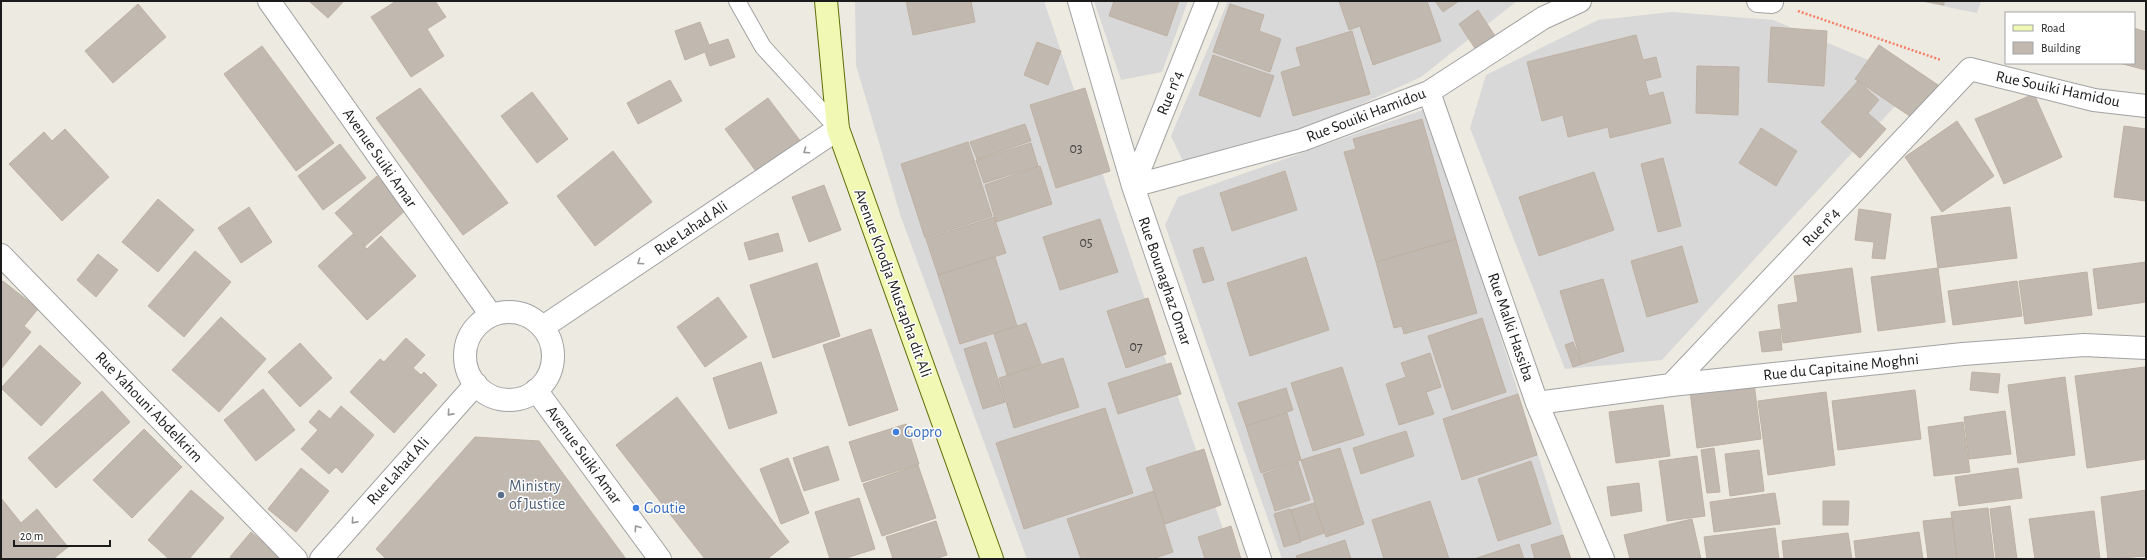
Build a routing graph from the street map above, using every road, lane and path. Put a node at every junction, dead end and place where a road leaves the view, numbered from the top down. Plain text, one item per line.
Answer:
1 (269, 1) edge
2 (737, 1) edge
3 (826, 1) edge
4 (1079, 1) edge
5 (1207, 1) edge
6 (1580, 1) edge
7 (1765, 2) edge
8 (1970, 69) junction
9 (1429, 92) junction
10 (2146, 106) edge
11 (838, 129) junction
12 (1133, 186) junction
13 (1, 255) edge
14 (491, 315) junction
15 (543, 327) junction
16 (2146, 348) edge
17 (476, 384) junction
18 (1672, 385) junction
19 (536, 390) junction
20 (1537, 403) junction
21 (296, 559) edge
22 (321, 559) edge
23 (660, 559) edge
24 (992, 559) edge
25 (1260, 559) edge
26 (1603, 559) edge

1 - 14 street, Avenue Suiki Amar
2 - 11 lane
3 - 11 main road, Avenue Khodja Mustapha dit Ali
4 - 12 street, Rue Bounaghaz Omar
5 - 12 street, Rue n°4
6 - 9 street, Rue Souiki Hamidou
7 - 8 path
8 - 10 street, Rue Souiki Hamidou
8 - 18 street, Rue n°4
9 - 12 street, Rue Souiki Hamidou
9 - 20 street, Rue Malki Hassiba
11 -> 15 street, Rue Lahad Ali
11 - 24 main road, Avenue Khodja Mustapha dit Ali
12 - 25 street, Rue Bounaghaz Omar
13 - 21 street, Rue Yahouni Abdelkrim
14 - 15 street
14 - 17 street
15 - 19 street
16 - 18 street, Rue du Capitaine Moghni
17 - 19 street
17 -> 22 street, Rue Lahad Ali
18 - 20 street, Rue du Capitaine Moghni
23 -> 19 street, Avenue Suiki Amar
20 - 26 street, Rue Malki Hassiba

